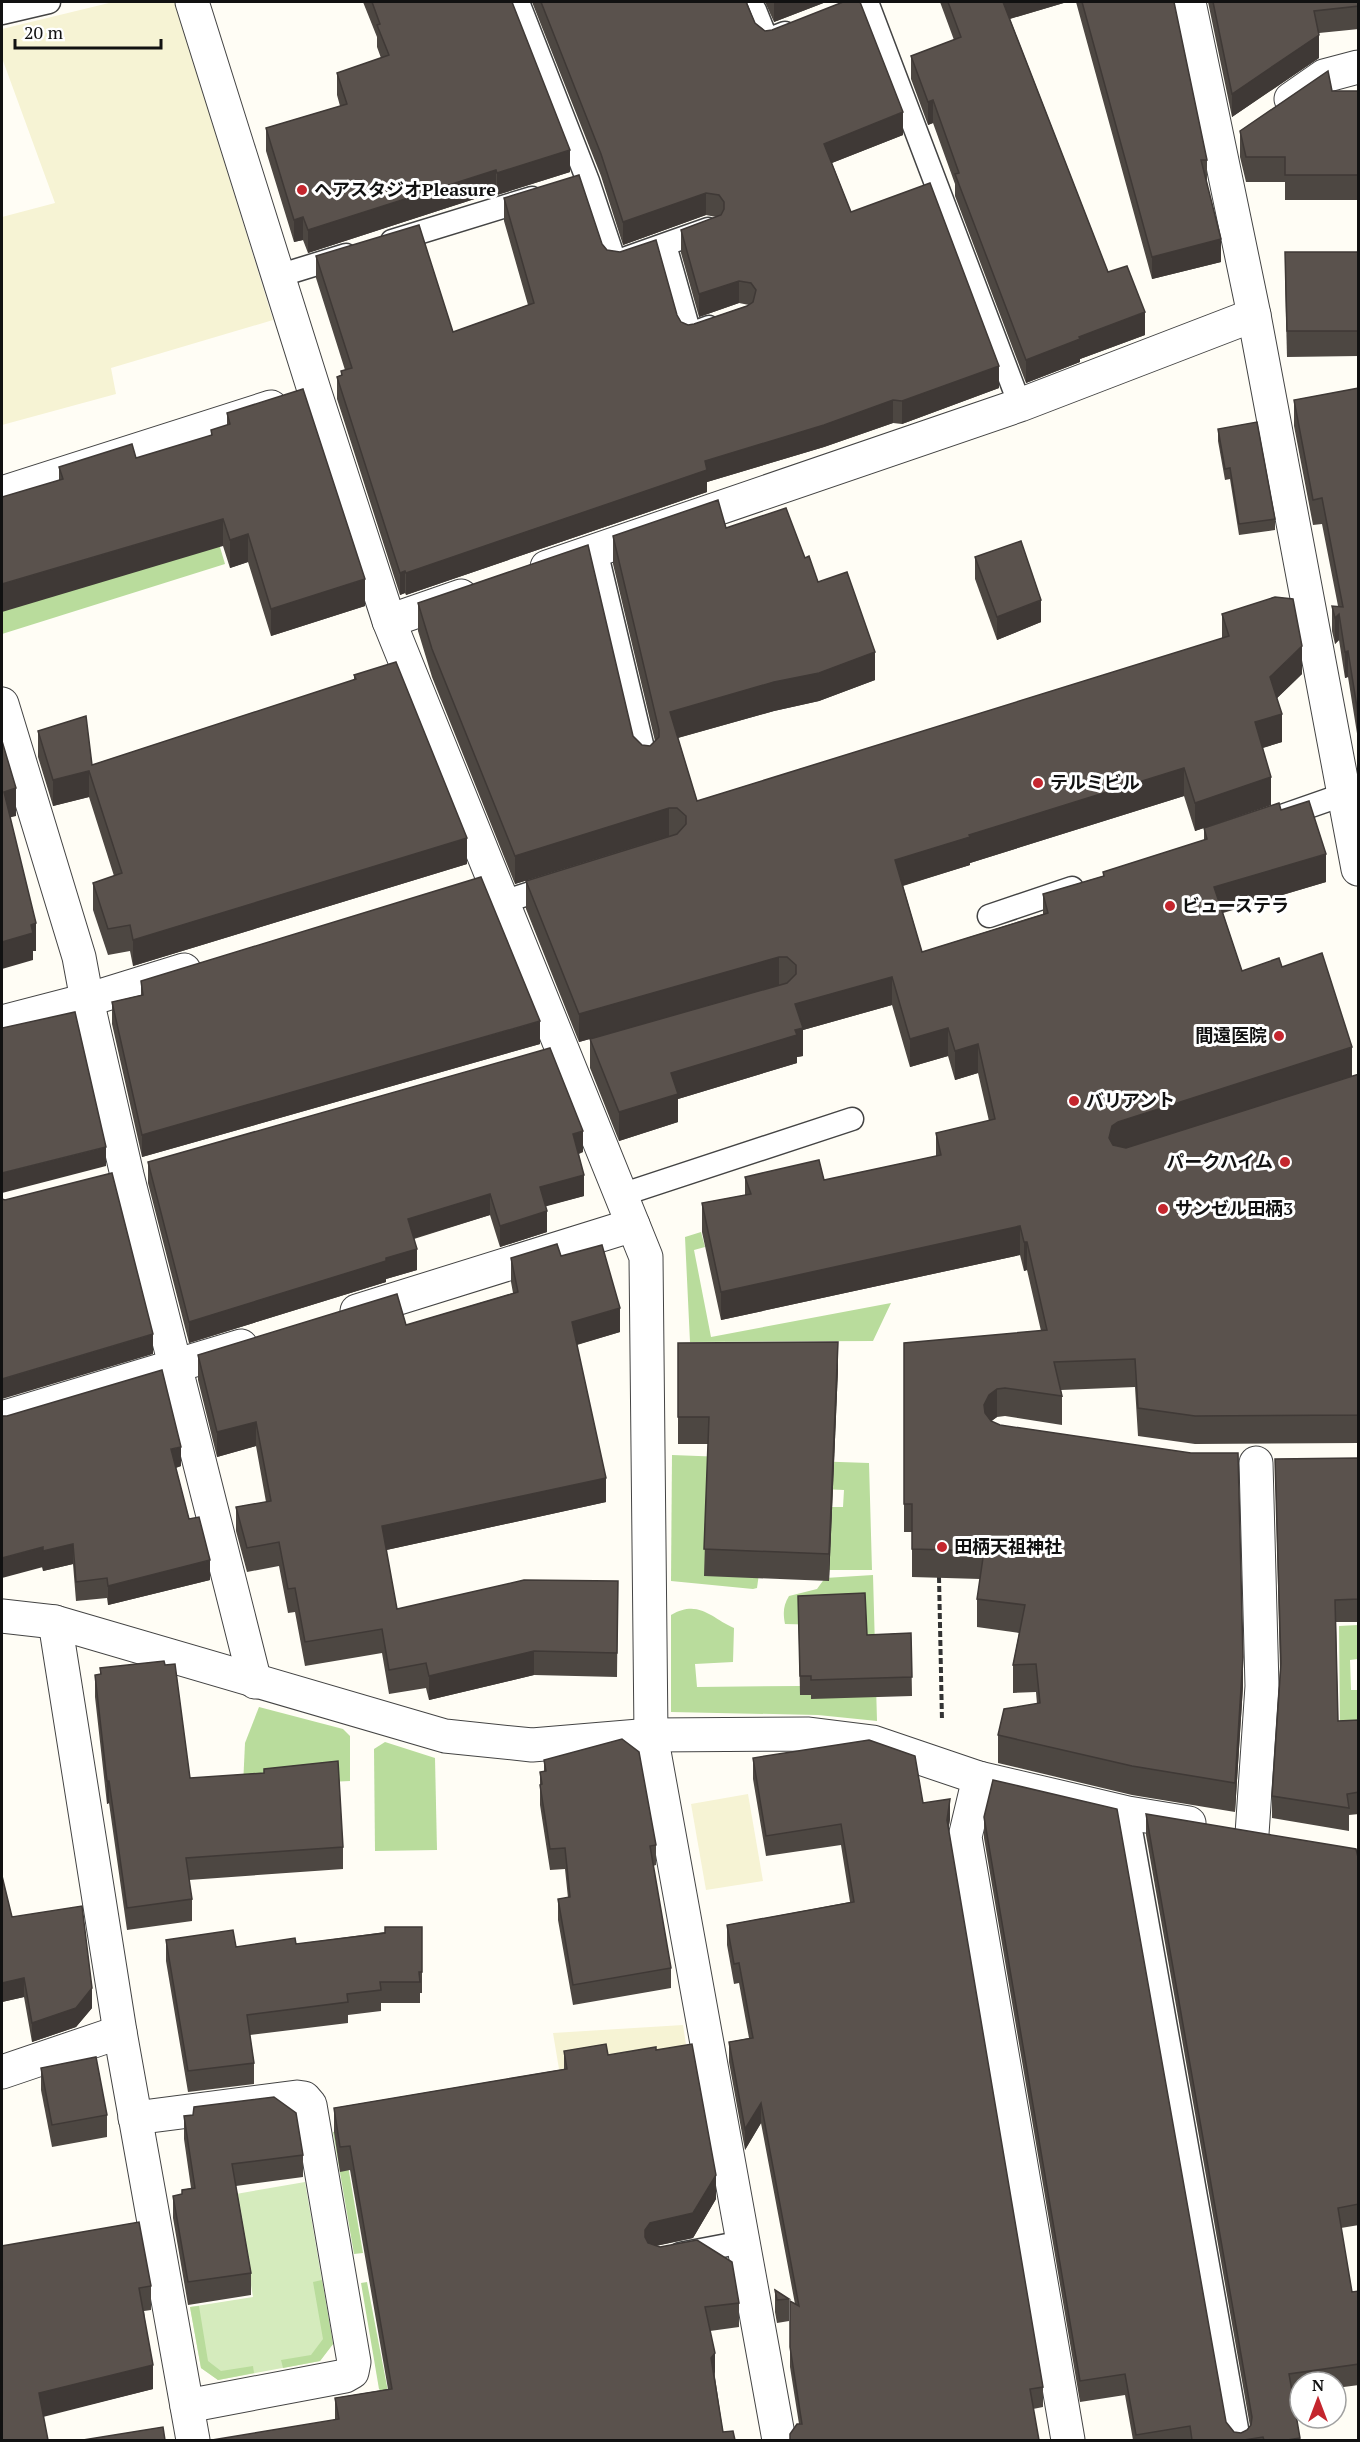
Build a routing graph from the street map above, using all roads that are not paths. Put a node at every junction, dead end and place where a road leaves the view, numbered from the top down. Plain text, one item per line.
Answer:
1 (49, 2) edge
2 (192, 2) edge
3 (518, 2) edge
4 (1189, 2) edge
5 (860, 3) edge
6 (755, 10) dead end
7 (2, 14) edge
8 (809, 23) edge
9 (1359, 67) edge
10 (1221, 147) junction
11 (588, 181) junction
12 (711, 228) edge
13 (665, 245) junction
14 (279, 276) junction
15 (1254, 315) junction
16 (733, 320) edge
17 (315, 393) junction
18 (1020, 405) junction
19 (2, 493) edge
20 (596, 550) junction
21 (522, 575) edge
22 (489, 587) edge
23 (389, 621) junction
24 (3, 716) edge
25 (646, 761) edge
26 (1345, 794) junction
27 (1267, 821) edge
28 (1359, 869) edge
29 (571, 881) edge
30 (1089, 882) edge
31 (459, 886) edge
32 (498, 889) junction
33 (989, 916) dead end
34 (211, 962) edge
35 (87, 1000) junction
36 (2, 1022) edge
37 (852, 1119) dead end
38 (621, 1195) junction
39 (633, 1225) junction
40 (324, 1321) edge
41 (267, 1338) edge
42 (175, 1367) junction
43 (2, 1418) edge
44 (1290, 1463) edge
45 (2, 1616) edge
46 (55, 1622) junction
47 (255, 1682) junction
48 (651, 1735) junction
49 (979, 1778) junction
50 (1128, 1813) junction
51 (120, 2032) junction
52 (2, 2072) edge
53 (135, 2118) junction
54 (743, 2242) junction
55 (658, 2258) edge
56 (187, 2406) junction
57 (193, 2440) edge
58 (779, 2440) edge
59 (1068, 2440) edge
60 (1239, 2440) edge

1 - 7 lane
2 - 14 street
3 - 11 lane
4 - 10 street
5 - 18 lane
6 - 8 lane
9 - 10 street
10 - 15 street
11 - 13 lane
11 - 14 lane
12 - 13 lane
13 - 16 lane
14 - 17 street
15 - 18 street
15 - 26 street
17 - 19 street
17 - 23 street
18 - 20 street
20 - 21 street
20 - 25 lane
22 - 23 street
23 - 32 street
24 - 35 street
26 - 27 lane
26 - 28 street
29 - 32 lane
30 - 33 lane
31 - 32 street
32 - 38 street
34 - 35 street
35 - 36 street
35 - 42 street
37 - 38 lane
38 - 39 street
39 - 40 street
39 - 48 street
41 - 42 street
42 - 43 street
42 - 47 street
44 - 50 street
45 - 46 street
46 - 47 street
46 - 51 street
47 - 48 street
48 - 49 street
48 - 54 street
49 - 50 street
49 - 59 street
50 - 60 lane
51 - 52 street
51 - 53 street
53 - 56 street
53 - 56 street
54 - 55 lane
54 - 58 street
56 - 57 street

